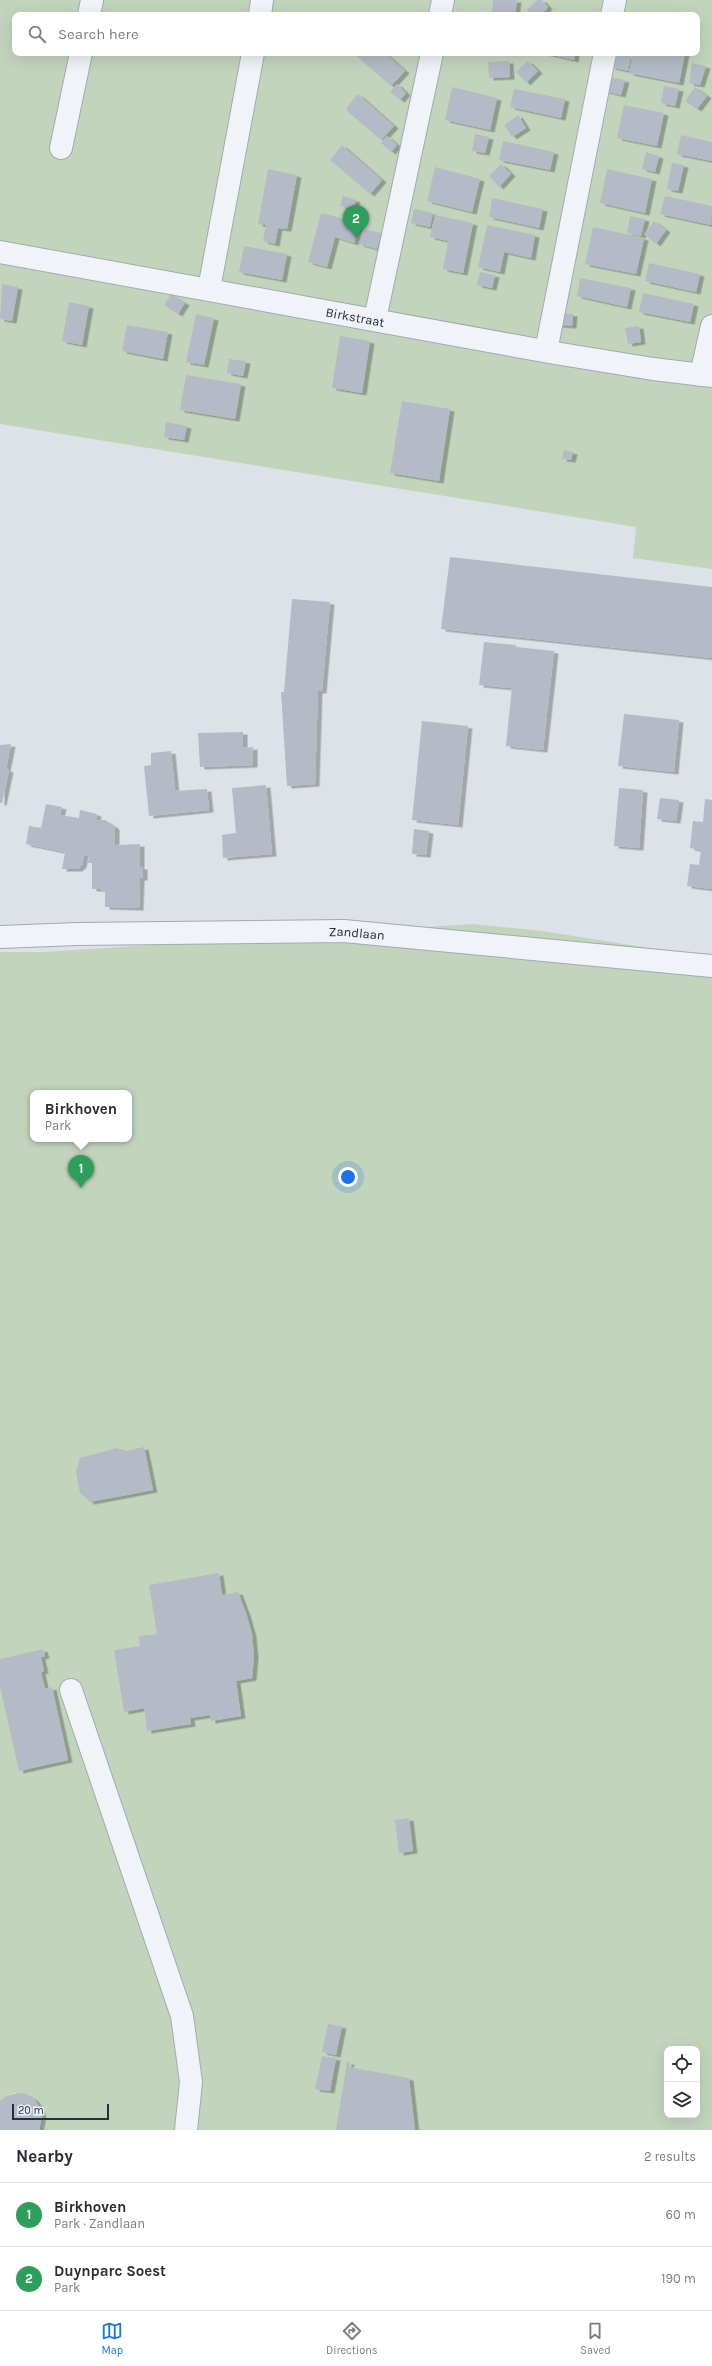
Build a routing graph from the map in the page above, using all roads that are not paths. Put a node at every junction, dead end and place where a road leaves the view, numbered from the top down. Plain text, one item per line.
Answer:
1 (92, 0) edge
2 (262, 0) edge
3 (443, 0) edge
4 (615, 0) edge
5 (90, 12) edge
6 (260, 12) edge
7 (441, 12) edge
8 (613, 12) edge
9 (80, 56) edge
10 (252, 56) edge
11 (431, 56) edge
12 (604, 56) edge
13 (61, 148) dead end
14 (0, 252) edge
15 (209, 289) junction
16 (375, 319) junction
17 (712, 326) edge
18 (546, 351) junction
19 (707, 375) edge
20 (0, 937) edge
21 (712, 966) edge
22 (71, 1690) dead end
23 (186, 2130) edge

1 - 5 street
2 - 6 street
3 - 7 street
4 - 8 street
9 - 13 street
10 - 15 street
11 - 16 street
12 - 18 street
14 - 15 street, Birkstraat
15 - 16 street, Birkstraat
16 - 18 street, Birkstraat
17 - 19 street
18 - 19 street, Birkstraat
20 - 21 street, Zandlaan
22 - 23 street

